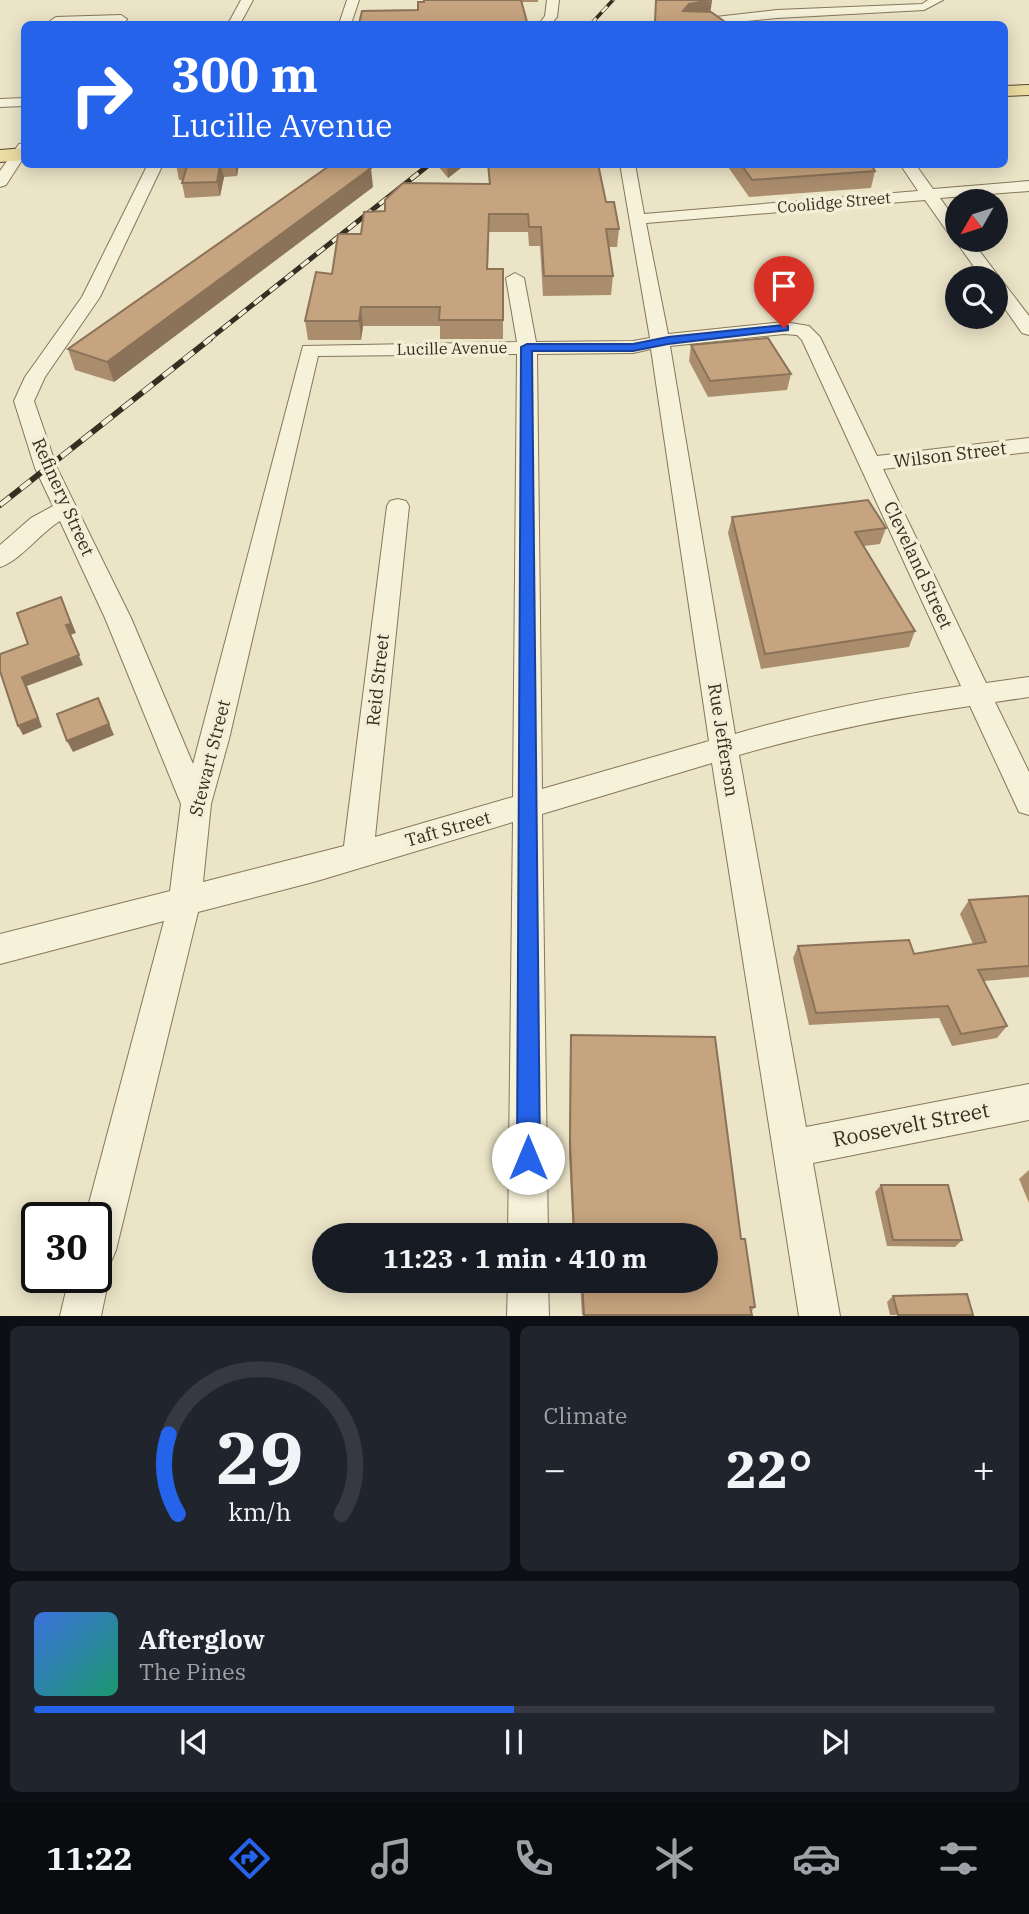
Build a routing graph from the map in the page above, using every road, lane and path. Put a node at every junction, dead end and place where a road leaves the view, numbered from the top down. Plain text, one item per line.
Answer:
1 (247, 0) edge
2 (353, 0) edge
3 (553, 0) edge
4 (800, 0) edge
5 (937, 0) edge
6 (122, 18) edge
7 (57, 19) edge
8 (802, 19) edge
9 (236, 21) edge
10 (346, 21) edge
11 (550, 21) edge
12 (757, 21) edge
13 (1029, 90) edge
14 (1008, 91) edge
15 (21, 98) edge
16 (0, 103) edge
17 (17, 153) edge
18 (154, 168) edge
19 (628, 168) edge
20 (910, 168) edge
21 (0, 182) edge
22 (1029, 186) edge
23 (929, 194) junction
24 (945, 216) edge
25 (638, 219) junction
26 (971, 252) edge
27 (982, 266) edge
28 (515, 278) dead end
29 (1020, 304) edge
30 (1029, 329) edge
31 (802, 331) joint
32 (660, 342) junction
33 (527, 347) junction
34 (310, 350) joint
35 (24, 401) junction
36 (0, 402) edge
37 (1029, 445) edge
38 (871, 464) junction
39 (398, 506) dead end
40 (66, 509) junction
41 (0, 559) edge
42 (1029, 687) edge
43 (978, 694) junction
44 (724, 750) junction
45 (1029, 803) edge
46 (196, 804) junction
47 (526, 806) junction
48 (358, 855) junction
49 (185, 900) junction
50 (0, 949) edge
51 (1029, 1102) edge
52 (792, 1149) junction
53 (108, 1202) edge
54 (528, 1223) edge
55 (85, 1293) edge
56 (528, 1293) edge
57 (80, 1315) edge
58 (528, 1315) edge
59 (820, 1315) edge

1 - 9 street
2 - 10 street
3 - 11 street
4 - 8 street
5 - 8 street
6 - 7 street
8 - 12 street
13 - 14 main road
15 - 16 street
17 - 21 street
18 - 35 street
19 - 25 street, Rue Jefferson
20 - 23 street
22 - 23 street, Coolidge Street
23 - 24 street
23 - 25 street, Coolidge Street
25 - 32 street, Rue Jefferson
26 - 27 street
28 - 33 street
29 - 30 street
31 - 32 street, Lucille Avenue
31 - 38 street, Cleveland Street
32 - 33 street, Lucille Avenue
32 - 44 street, Rue Jefferson
33 - 34 street, Lucille Avenue
33 - 47 street
34 - 46 street, Stewart Street
35 - 36 street
35 - 40 street, Refinery Street
37 - 38 street, Wilson Street
38 - 43 street, Cleveland Street
39 - 48 street, Reid Street
40 - 41 street
40 - 46 street, Refinery Street
42 - 43 street, Taft Street
43 - 44 street, Taft Street
43 - 45 street, Cleveland Street
44 - 47 street, Taft Street
44 - 52 street, Rue Jefferson
46 - 49 street, Stewart Street
47 - 48 street, Taft Street
47 - 54 street
48 - 49 street, Taft Street
49 - 50 street, Taft Street
49 - 53 street, Stewart Street
51 - 52 street, Roosevelt Street
52 - 59 street, Rue Jefferson
55 - 57 street
56 - 58 street

